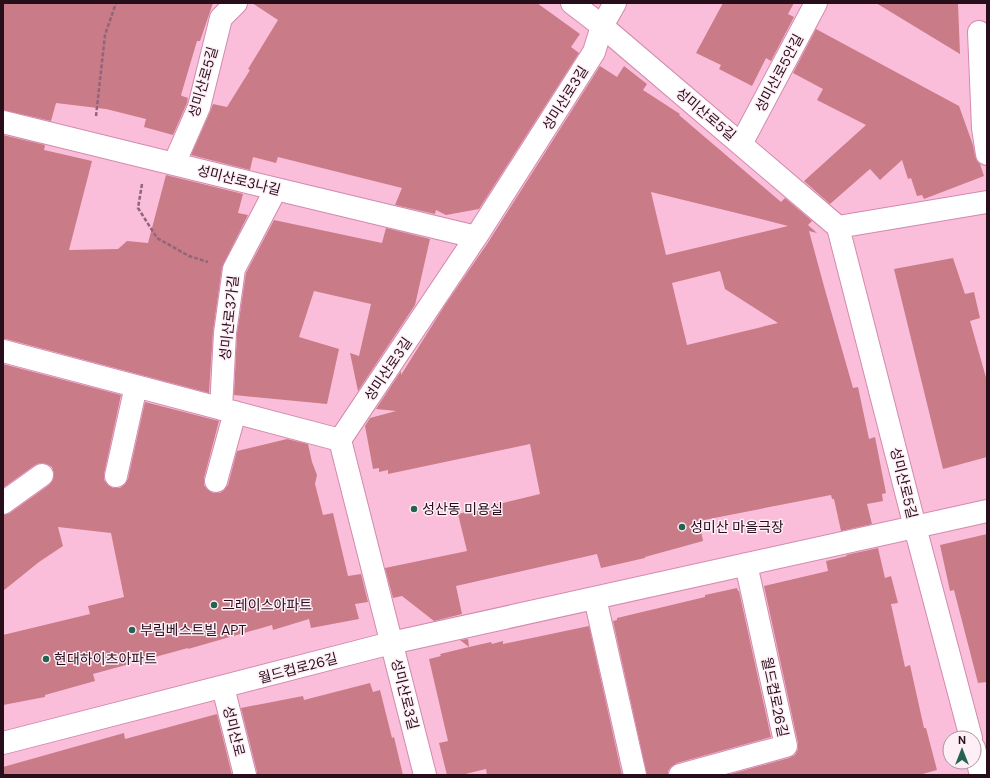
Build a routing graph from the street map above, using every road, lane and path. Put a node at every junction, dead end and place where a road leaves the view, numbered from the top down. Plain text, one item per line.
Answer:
1 (116, 3) edge
2 (236, 3) edge
3 (572, 3) edge
4 (615, 3) edge
5 (816, 3) edge
6 (602, 26) junction
7 (979, 32) dead end
8 (3, 122) edge
9 (93, 144) junction
10 (741, 144) junction
11 (987, 154) edge
12 (147, 157) junction
13 (174, 164) junction
14 (276, 189) junction
15 (987, 202) edge
16 (838, 227) junction
17 (476, 237) junction
18 (234, 269) junction
19 (3, 351) edge
20 (136, 386) junction
21 (228, 411) junction
22 (340, 440) junction
23 (42, 475) dead end
24 (116, 476) dead end
25 (216, 481) dead end
26 (3, 503) edge
27 (987, 511) edge
28 (915, 527) junction
29 (746, 564) junction
30 (595, 598) junction
31 (391, 644) junction
32 (223, 687) junction
33 (969, 730) edge
34 (3, 743) edge
35 (245, 775) edge
36 (425, 775) edge
37 (635, 775) edge
38 (680, 775) edge

1 - 9 path
2 - 13 street, 성미산로5길
3 - 6 street, 성미산로5길
4 - 6 street, 성미산로3길
5 - 10 street, 성미산로5안길
6 - 10 street, 성미산로5길
6 - 17 street, 성미산로3길
7 - 11 street
8 - 9 street, 성미산로3나길
9 - 12 street, 성미산로3나길
10 - 16 street, 성미산로5길
12 - 13 street, 성미산로3나길
12 - 18 path
13 - 14 street, 성미산로3나길
14 - 17 street, 성미산로3나길
14 - 18 street, 성미산로3가길
15 - 16 street
16 - 28 street, 성미산로5길
17 - 22 street, 성미산로3길
18 - 21 street, 성미산로3가길
19 - 20 street
20 - 21 street
20 - 24 street
21 - 22 street
21 - 25 street, 성미산로3가길
22 - 31 street, 성미산로3길
23 - 26 street
27 - 28 street, 월드컵로26길
28 - 29 street, 월드컵로26길
28 - 33 street, 성미산로5길
29 - 30 street, 월드컵로26길
29 - 38 street, 월드컵로26길
30 - 31 street, 월드컵로26길
30 - 37 street
31 - 32 street, 월드컵로26길
31 - 36 street, 성미산로3길
32 - 34 street, 월드컵로26길
32 - 35 street, 성미산로

